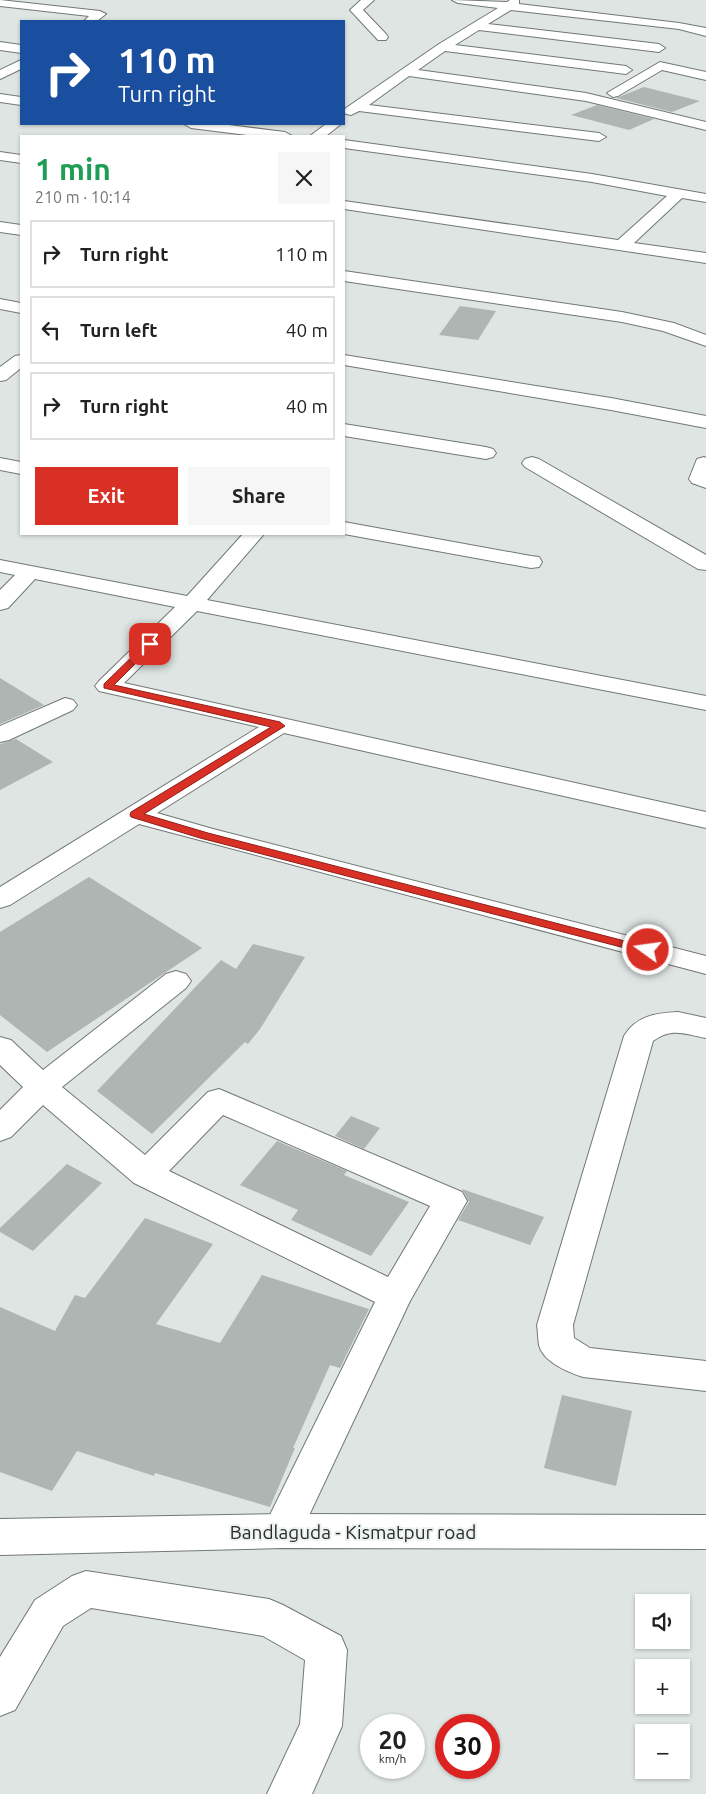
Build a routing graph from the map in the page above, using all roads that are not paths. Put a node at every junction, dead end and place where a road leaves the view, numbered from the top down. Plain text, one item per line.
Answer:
1 (368, 0) edge
2 (458, 0) edge
3 (0, 3) edge
4 (514, 3) edge
5 (91, 20) edge
6 (476, 26) junction
7 (706, 32) edge
8 (382, 37) dead end
9 (0, 46) edge
10 (443, 47) junction
11 (659, 48) dead end
12 (20, 49) edge
13 (20, 65) edge
14 (626, 70) dead end
15 (406, 72) junction
16 (0, 75) edge
17 (706, 76) edge
18 (0, 98) edge
19 (601, 100) junction
20 (20, 101) edge
21 (357, 107) junction
22 (345, 115) edge
23 (199, 125) edge
24 (333, 125) edge
25 (706, 126) edge
26 (277, 135) edge
27 (318, 135) edge
28 (599, 137) dead end
29 (345, 144) edge
30 (0, 156) edge
31 (20, 159) edge
32 (679, 193) junction
33 (706, 198) edge
34 (345, 205) edge
35 (0, 227) edge
36 (20, 230) edge
37 (622, 244) junction
38 (706, 258) edge
39 (345, 276) edge
40 (0, 304) edge
41 (20, 308) edge
42 (706, 341) edge
43 (345, 360) edge
44 (20, 361) edge
45 (1, 375) edge
46 (20, 378) edge
47 (706, 422) edge
48 (345, 430) edge
49 (486, 453) dead end
50 (532, 463) dead end
51 (0, 464) edge
52 (20, 468) edge
53 (345, 528) edge
54 (253, 535) edge
55 (531, 562) dead end
56 (706, 564) edge
57 (0, 566) edge
58 (30, 572) junction
59 (0, 602) edge
60 (193, 602) junction
61 (706, 703) edge
62 (65, 705) dead end
63 (280, 726) junction
64 (0, 735) edge
65 (135, 815) junction
66 (706, 820) edge
67 (0, 899) edge
68 (706, 966) edge
69 (176, 981) dead end
70 (706, 1028) edge
71 (0, 1048) edge
72 (42, 1087) junction
73 (0, 1129) edge
74 (146, 1174) junction
75 (395, 1296) junction
76 (706, 1376) edge
77 (282, 1531) junction
78 (706, 1532) edge
79 (0, 1537) edge
80 (0, 1696) edge
81 (289, 1794) edge

1 - 8 street
2 - 4 street
3 - 5 street
4 - 6 street
4 - 7 street
6 - 10 street
6 - 11 street
9 - 12 street
10 - 14 street
10 - 15 street
13 - 16 street
15 - 19 street
15 - 21 street
17 - 19 street
18 - 20 street
19 - 25 street
21 - 22 street
21 - 28 street
23 - 26 street
24 - 27 street
29 - 32 street
30 - 31 street
32 - 33 street
32 - 37 street
34 - 37 street
35 - 36 street
37 - 38 street
39 - 42 street
40 - 41 street
43 - 47 street
44 - 45 street
45 - 46 street
48 - 49 street
50 - 56 street
51 - 52 street
53 - 55 street
54 - 60 street
57 - 58 street
58 - 59 street
58 - 60 street
60 - 61 street
60 - 63 street
62 - 64 street
63 - 65 street
63 - 66 street
65 - 67 street
65 - 68 street
69 - 72 street
70 - 76 street
71 - 72 street
72 - 73 street
72 - 74 street
74 - 75 street
74 - 75 street
75 - 77 street
77 - 78 street, Bandlaguda - Kismatpur road
77 - 79 street, Bandlaguda - Kismatpur road
80 - 81 street

